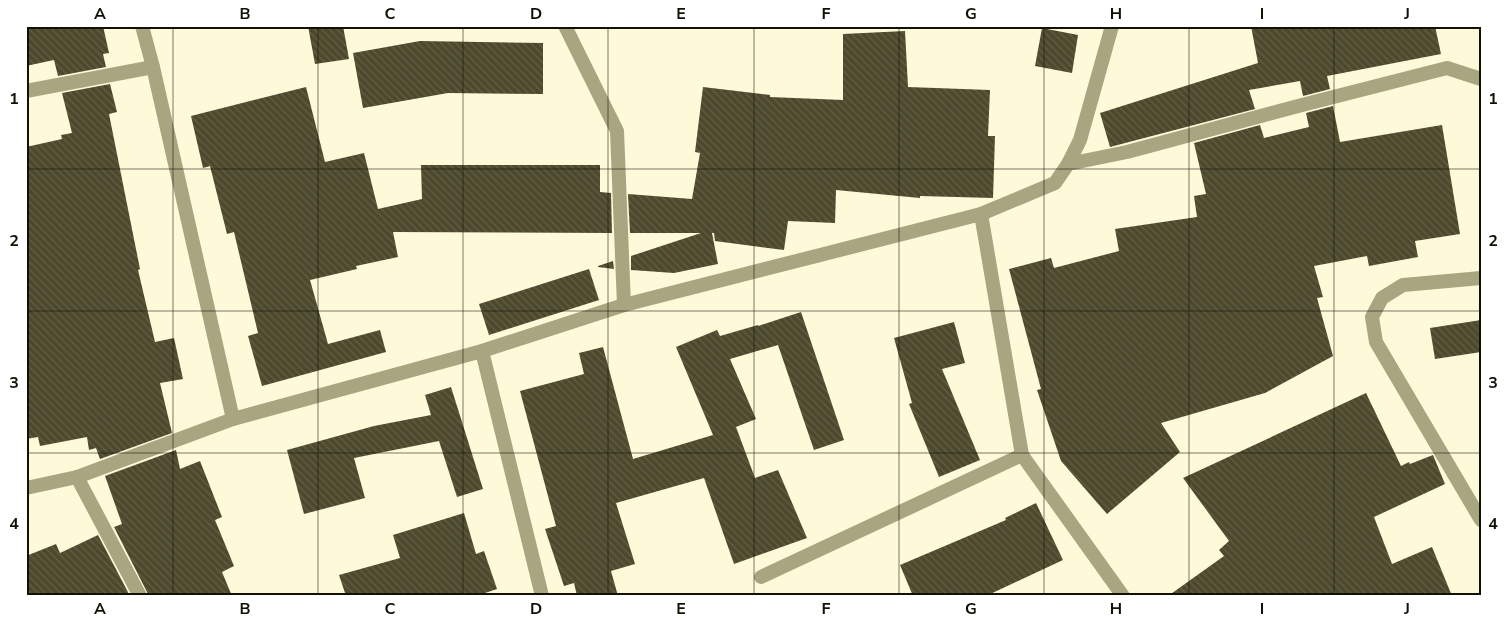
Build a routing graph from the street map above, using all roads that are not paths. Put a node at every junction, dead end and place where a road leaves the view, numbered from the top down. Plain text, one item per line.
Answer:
1 (142, 26) edge
2 (566, 26) edge
3 (1112, 26) edge
4 (153, 67) junction
5 (1481, 79) edge
6 (26, 92) edge
7 (1068, 164) junction
8 (981, 214) junction
9 (1481, 278) edge
10 (624, 306) junction
11 (482, 351) junction
12 (233, 419) junction
13 (1022, 455) junction
14 (77, 477) junction
15 (26, 488) edge
16 (1481, 520) edge
17 (761, 577) dead end
18 (140, 596) edge
19 (542, 596) edge
20 (1123, 596) edge

1 - 4 street
2 - 10 street
3 - 7 street
4 - 6 street
4 - 12 street
5 - 7 street
7 - 8 street
8 - 10 street
8 - 13 street
9 - 16 street
10 - 11 street
11 - 12 street
11 - 19 street
12 - 14 street
13 - 17 street
13 - 20 street
14 - 15 street
14 - 18 street

